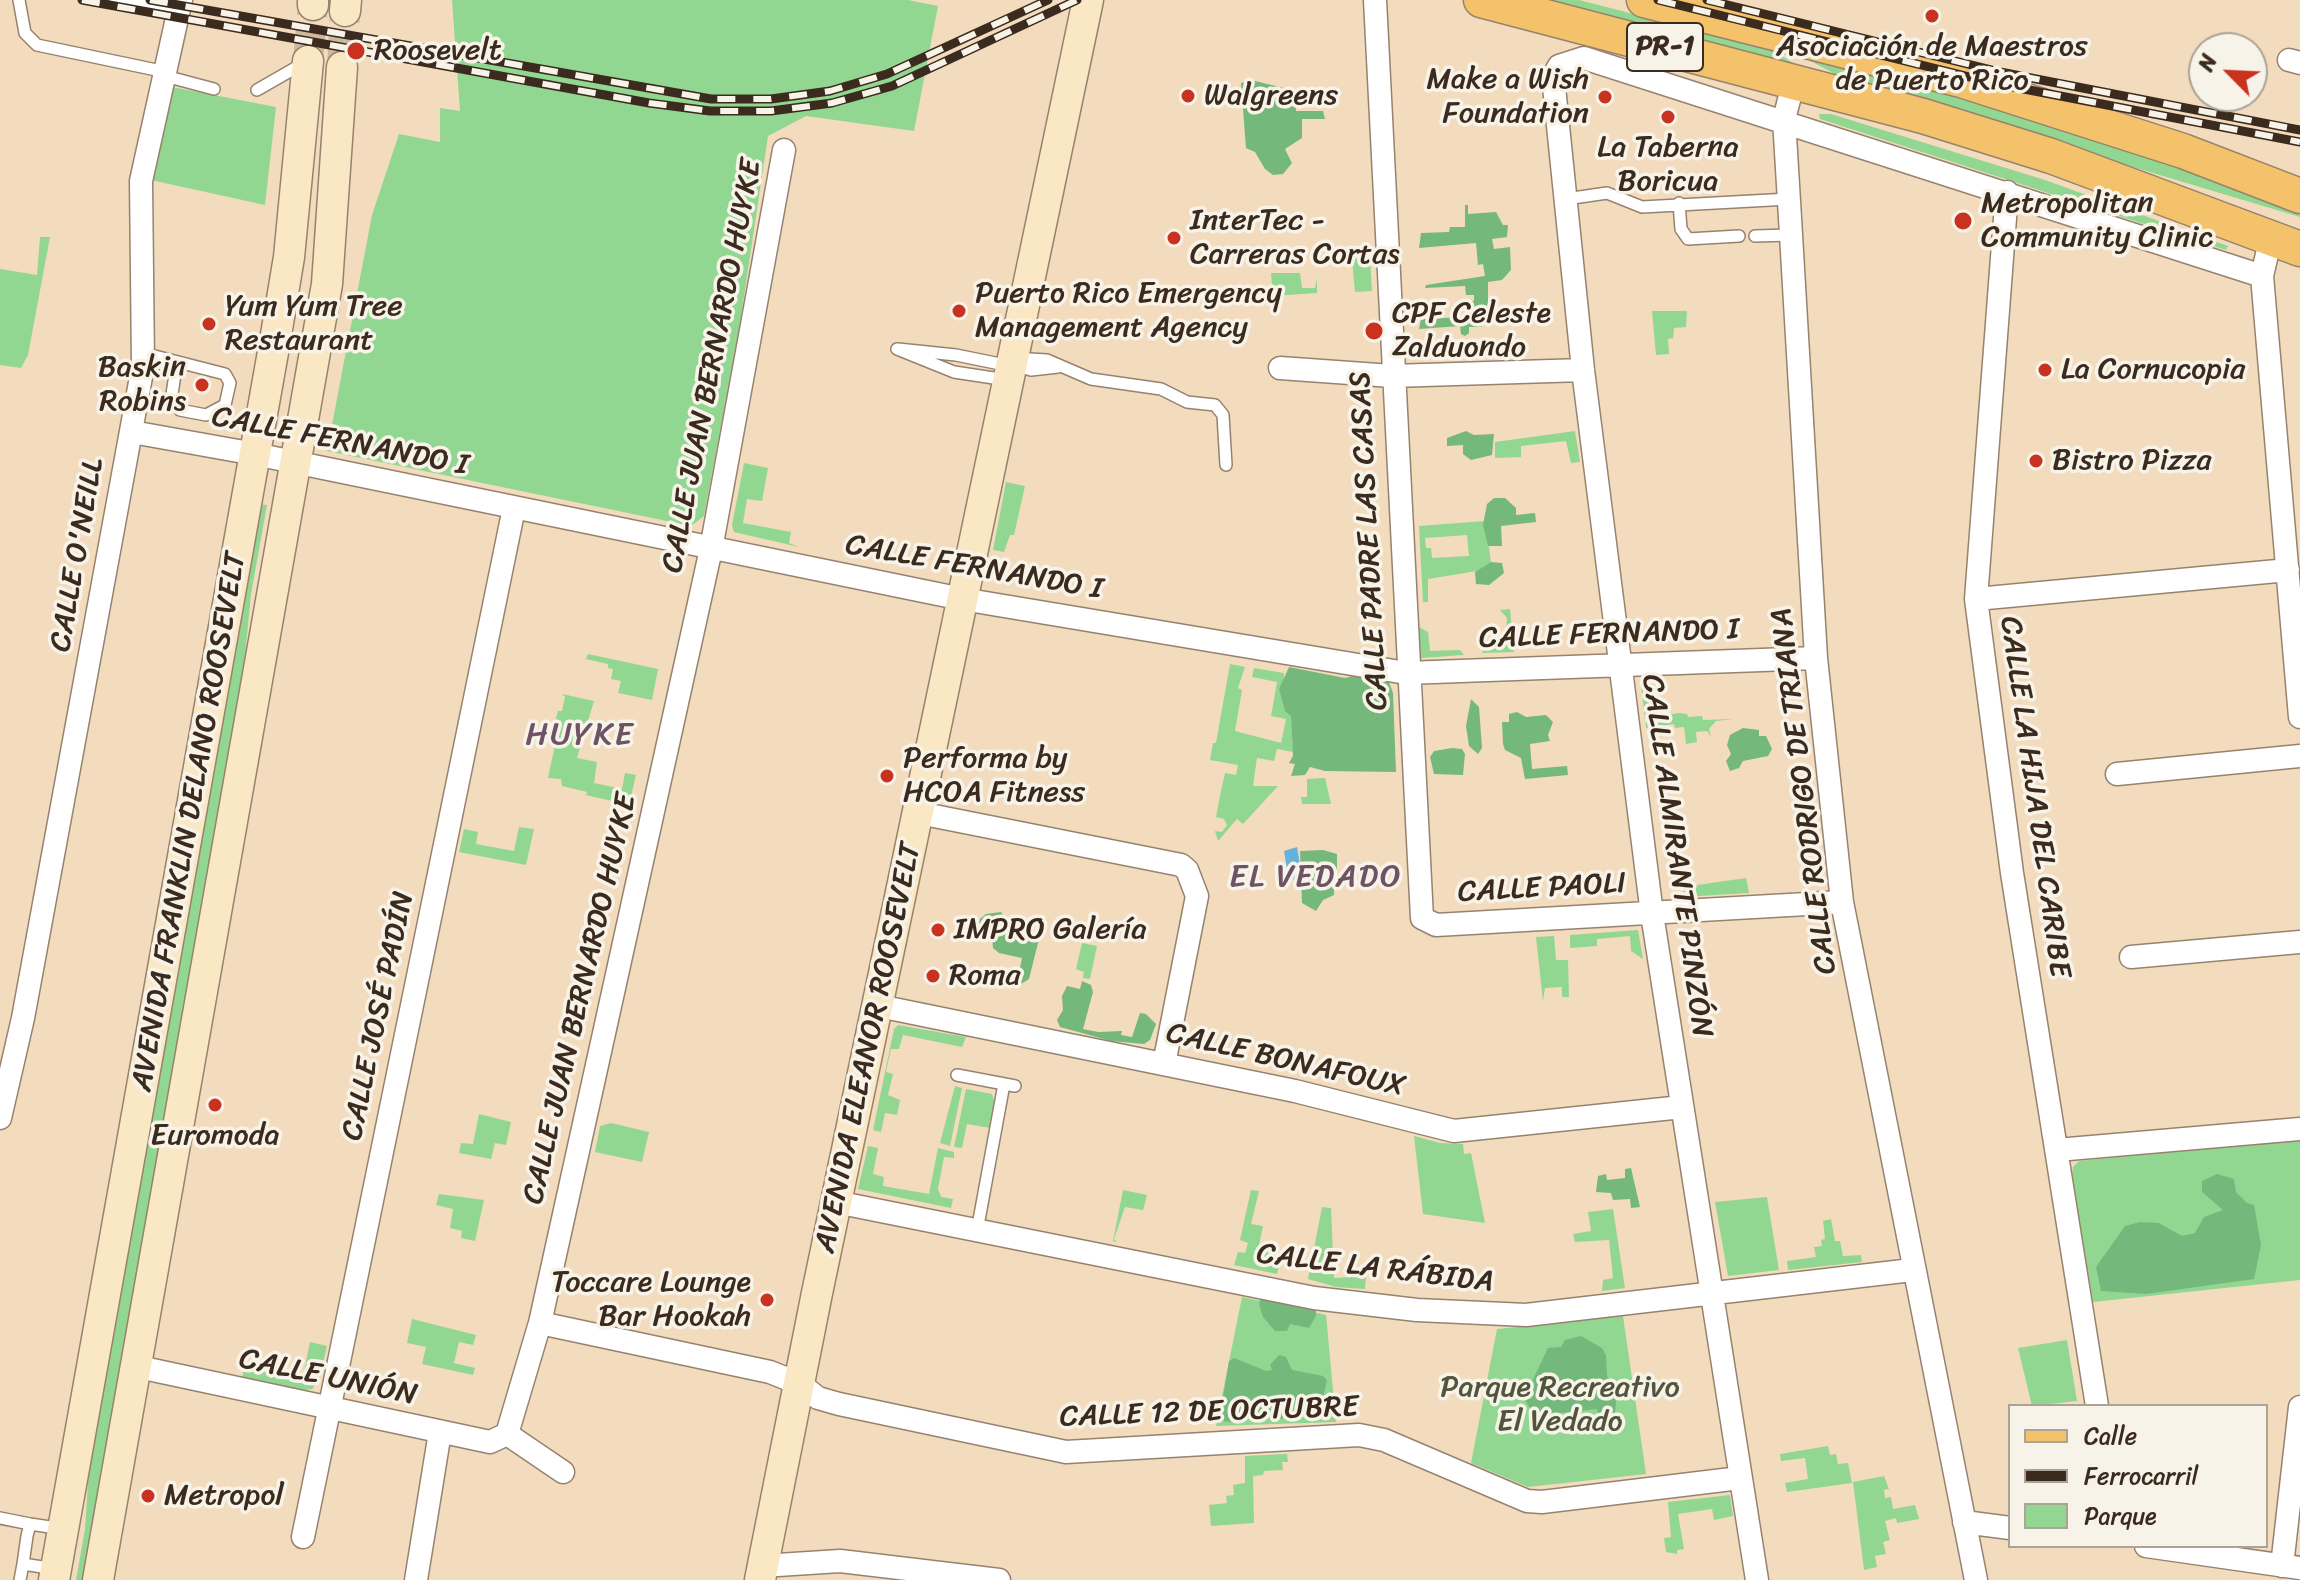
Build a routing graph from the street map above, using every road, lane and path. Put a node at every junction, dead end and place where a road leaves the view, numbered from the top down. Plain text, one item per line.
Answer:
1 (19, 0) edge
2 (115, 0) edge
3 (1088, 0) edge
4 (1375, 0) edge
5 (1481, 0) edge
6 (1644, 0) edge
7 (180, 5) edge
8 (1752, 27) junction
9 (308, 61) joint
10 (342, 67) tunnel mouth
11 (165, 74) junction
12 (1794, 81) junction
13 (214, 89) dead end
14 (257, 90) dead end
15 (1848, 95) junction
16 (1784, 119) junction
17 (784, 150) dead end
18 (2007, 192) junction
19 (2300, 196) edge
20 (1566, 199) junction
21 (1789, 199) junction
22 (1679, 203) junction
23 (1791, 235) junction
24 (1739, 236) dead end
25 (1755, 236) dead end
26 (2285, 243) edge
27 (2262, 276) junction
28 (143, 356) junction
29 (1011, 367) junction
30 (1280, 368) dead end
31 (1583, 370) junction
32 (1392, 376) junction
33 (132, 432) junction
34 (255, 454) junction
35 (294, 463) junction
36 (1226, 465) dead end
37 (514, 508) junction
38 (711, 549) junction
39 (2288, 570) junction
40 (962, 599) junction
41 (1976, 599) junction
42 (1816, 658) junction
43 (1619, 664) junction
44 (1406, 673) junction
45 (2300, 717) edge
46 (2300, 756) edge
47 (2117, 774) dead end
48 (919, 813) junction
49 (1842, 902) junction
50 (1652, 914) junction
51 (1436, 925) joint
52 (2300, 942) edge
53 (2131, 957) dead end
54 (879, 1006) junction
55 (1164, 1064) junction
56 (957, 1075) dead end
57 (1682, 1107) junction
58 (0, 1118) edge
59 (2300, 1129) edge
60 (2057, 1150) junction
61 (836, 1202) junction
62 (977, 1231) junction
63 (1912, 1270) junction
64 (1712, 1293) junction
65 (540, 1323) junction
66 (134, 1366) junction
67 (800, 1384) junction
68 (2097, 1404) edge
69 (2300, 1407) edge
70 (329, 1409) junction
71 (440, 1432) junction
72 (507, 1434) junction
73 (563, 1472) dead end
74 (1740, 1478) junction
75 (0, 1518) edge
76 (1964, 1522) junction
77 (2008, 1528) edge
78 (64, 1529) junction
79 (24, 1533) junction
80 (303, 1537) dead end
81 (2160, 1548) edge
82 (17, 1566) junction
83 (2291, 1567) edge
84 (55, 1575) edge
85 (770, 1575) edge
86 (20, 1580) edge
87 (98, 1580) edge
88 (416, 1580) edge
89 (999, 1580) edge
90 (1757, 1580) edge
91 (1976, 1580) edge

1 - 11 lane
2 - 7 lane
3 - 29 main road, AVENIDA ELEANOR ROOSEVELT
4 - 32 street, CALLE PADRE LAS CASAS
5 - 12 main road, PR-1
6 - 8 main road, PR-1
7 - 11 street, CALLE O'NEILL
8 - 15 main road
8 - 19 main road, PR-1
9 - 14 lane
9 - 34 main road, AVENIDA FRANKLIN DELANO ROOSEVELT
10 - 35 main road, AVENIDA FRANKLIN DELANO ROOSEVELT
11 - 13 lane
11 - 28 street, CALLE O'NEILL
12 - 15 main road, PR-1
12 - 16 street, CALLE RODRIGO DE TRIANA
15 - 26 main road, PR-1
16 - 18 street
16 - 20 street, CALLE ALMIRANTE PINZÓN
16 - 21 street, CALLE RODRIGO DE TRIANA
17 - 38 street, CALLE JUAN BERNARDO HUYKE
18 - 27 street
18 - 41 street, CALLE LA HIJA DEL CARIBE
20 - 22 lane
20 - 31 street, CALLE ALMIRANTE PINZÓN
21 - 22 lane
21 - 23 street, CALLE RODRIGO DE TRIANA
22 - 24 lane
23 - 25 lane
23 - 42 street, CALLE RODRIGO DE TRIANA
26 - 27 street
27 - 39 street
28 - 28 lane
28 - 33 street, CALLE O'NEILL
29 - 29 lane
29 - 36 lane
29 - 40 main road, AVENIDA ELEANOR ROOSEVELT
30 - 32 street
31 - 32 street
31 - 43 street, CALLE ALMIRANTE PINZÓN
32 - 44 street, CALLE PADRE LAS CASAS
33 - 34 street, CALLE FERNANDO I
33 - 58 street, CALLE O'NEILL
34 - 35 street, CALLE FERNANDO I
34 - 78 main road, AVENIDA FRANKLIN DELANO ROOSEVELT
35 - 37 street, CALLE FERNANDO I
35 - 66 main road, AVENIDA FRANKLIN DELANO ROOSEVELT
37 - 38 street, CALLE FERNANDO I
37 - 70 street, CALLE JOSÉ PADÍN
38 - 40 street, CALLE FERNANDO I
38 - 65 street, CALLE JUAN BERNARDO HUYKE
39 - 41 street
39 - 45 street
40 - 44 street, CALLE FERNANDO I
40 - 48 main road, AVENIDA ELEANOR ROOSEVELT
41 - 60 street, CALLE LA HIJA DEL CARIBE
42 - 43 street, CALLE FERNANDO I
42 - 49 street, CALLE RODRIGO DE TRIANA
43 - 44 street, CALLE FERNANDO I
43 - 50 street, CALLE ALMIRANTE PINZÓN
44 - 51 street, CALLE PADRE LAS CASAS
46 - 47 street
48 - 54 main road, AVENIDA ELEANOR ROOSEVELT
48 - 55 street
49 - 50 street, CALLE PAOLI
49 - 63 street, CALLE RODRIGO DE TRIANA
50 - 51 street, CALLE PAOLI
50 - 57 street, CALLE ALMIRANTE PINZÓN
52 - 53 street
54 - 55 street, CALLE BONAFOUX
54 - 61 main road, AVENIDA ELEANOR ROOSEVELT
55 - 57 street, CALLE BONAFOUX
56 - 62 lane
57 - 64 street, CALLE ALMIRANTE PINZÓN
59 - 60 street
60 - 68 street, CALLE LA HIJA DEL CARIBE
61 - 62 street, CALLE LA RÁBIDA
61 - 67 main road, AVENIDA ELEANOR ROOSEVELT
62 - 64 street, CALLE LA RÁBIDA
63 - 64 street, CALLE LA RÁBIDA
63 - 76 street, CALLE RODRIGO DE TRIANA
64 - 74 street, CALLE ALMIRANTE PINZÓN
65 - 67 street, CALLE 12 DE OCTUBRE
65 - 72 street, CALLE JUAN BERNARDO HUYKE
66 - 70 street, CALLE UNIÓN
66 - 87 main road, AVENIDA FRANKLIN DELANO ROOSEVELT
67 - 74 street, CALLE 12 DE OCTUBRE
67 - 85 main road, AVENIDA ELEANOR ROOSEVELT
69 - 83 street
70 - 71 street, CALLE UNIÓN
70 - 80 street, CALLE JOSÉ PADÍN
71 - 72 street, CALLE UNIÓN
71 - 88 street
72 - 73 street
74 - 90 street, CALLE ALMIRANTE PINZÓN
75 - 79 lane
76 - 77 street
76 - 91 street, CALLE RODRIGO DE TRIANA
78 - 79 lane
78 - 84 main road, AVENIDA FRANKLIN DELANO ROOSEVELT
79 - 82 lane
81 - 83 street
82 - 84 lane
82 - 86 lane
85 - 89 street

